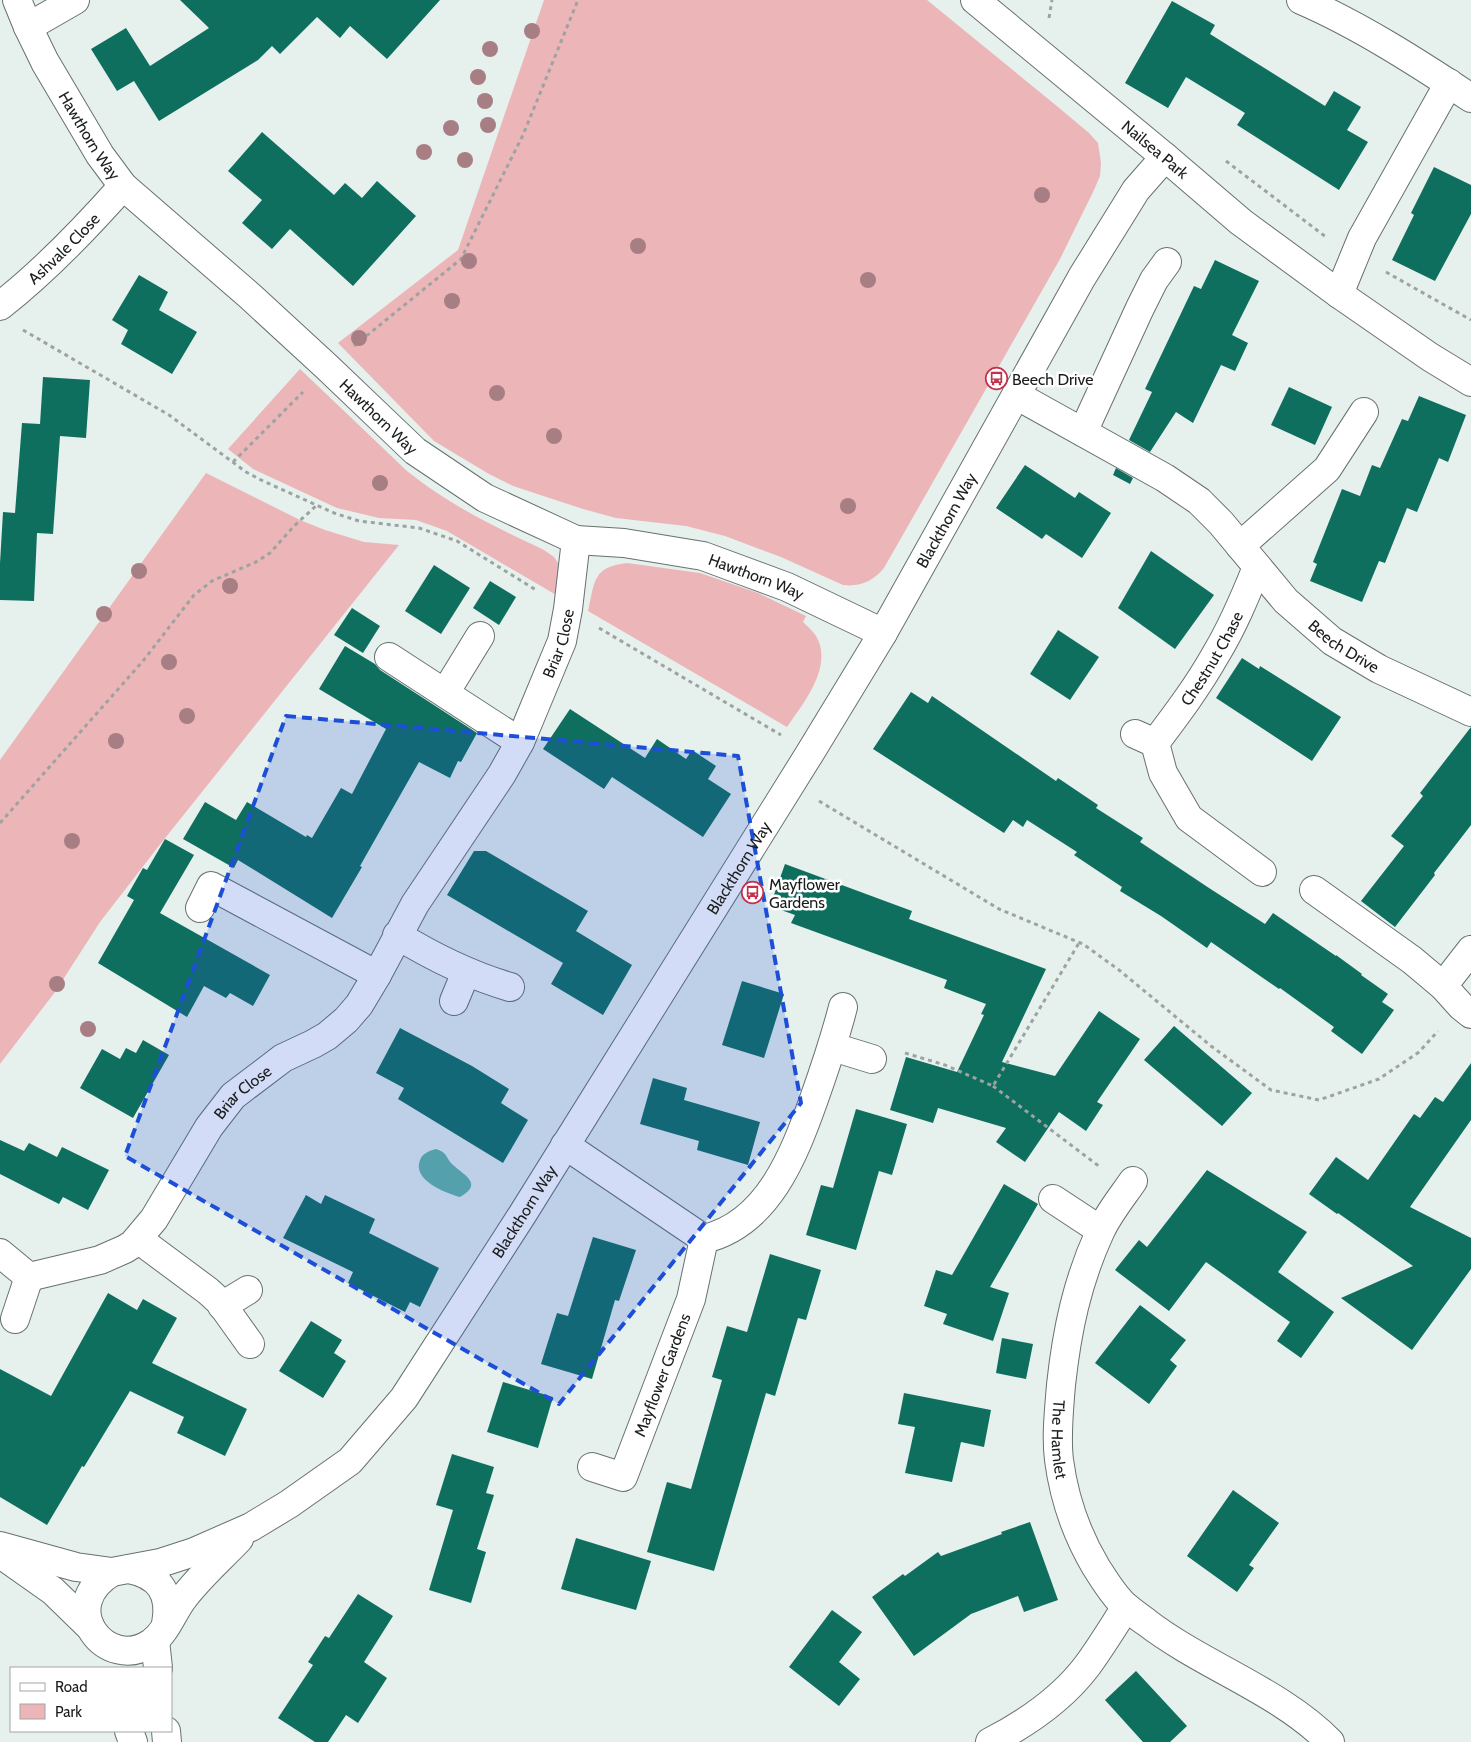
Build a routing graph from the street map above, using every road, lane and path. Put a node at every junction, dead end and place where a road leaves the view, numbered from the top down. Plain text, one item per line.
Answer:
1 (18, 0) edge
2 (74, 0) edge
3 (578, 0) edge
4 (975, 0) edge
5 (1301, 0) edge
6 (1351, 12) edge
7 (28, 27) junction
8 (1460, 91) edge
9 (1165, 157) junction
10 (1220, 157) dead end
11 (124, 186) junction
12 (1355, 254) junction
13 (1167, 262) dead end
14 (1339, 294) junction
15 (0, 306) edge
16 (1471, 320) edge
17 (22, 329) dead end
18 (327, 367) junction
19 (1471, 382) edge
20 (1016, 395) junction
21 (1364, 412) dead end
22 (1083, 432) junction
23 (233, 462) junction
24 (317, 505) junction
25 (576, 540) junction
26 (1240, 546) junction
27 (1257, 567) junction
28 (568, 609) junction
29 (883, 632) junction
30 (480, 636) dead end
31 (389, 657) dead end
32 (445, 693) junction
33 (1471, 712) edge
34 (520, 742) junction
35 (810, 752) junction
36 (791, 784) junction
37 (0, 822) edge
38 (1262, 872) dead end
39 (1314, 890) dead end
40 (200, 908) dead end
41 (397, 935) junction
42 (1079, 943) junction
43 (1471, 950) edge
44 (466, 972) junction
45 (378, 975) junction
46 (510, 987) dead end
47 (454, 1001) dead end
48 (1458, 1002) edge
49 (843, 1007) dead end
50 (833, 1047) junction
51 (872, 1059) joint
52 (993, 1086) junction
53 (565, 1145) junction
54 (1130, 1185) joint
55 (1053, 1199) dead end
56 (1100, 1230) junction
57 (138, 1239) junction
58 (704, 1239) junction
59 (0, 1253) edge
60 (29, 1277) junction
61 (248, 1290) dead end
62 (222, 1306) junction
63 (15, 1319) dead end
64 (250, 1344) dead end
65 (592, 1467) dead end
66 (251, 1527) junction
67 (0, 1546) edge
68 (0, 1554) edge
69 (120, 1570) junction
70 (1126, 1607) junction
71 (160, 1632) junction
72 (96, 1634) junction
73 (111, 1667) edge
74 (158, 1667) edge
75 (990, 1742) edge
76 (1330, 1742) edge

1 - 7 street, Hawthorn Way
2 - 7 street
3 - 18 path
4 - 9 street, Nailsea Park
5 - 6 street
6 - 8 street
7 - 11 street, Hawthorn Way
8 - 12 street
9 - 14 street, Nailsea Park
9 - 20 street, Blackthorn Way
10 - 12 path
11 - 15 street, Ashvale Close
11 - 18 street, Hawthorn Way
12 - 14 street
12 - 16 path
13 - 22 street
14 - 19 street, Nailsea Park
17 - 23 path
18 - 23 path
18 - 25 street, Hawthorn Way
20 - 22 street, Beech Drive
20 - 29 street, Blackthorn Way
21 - 26 street
22 - 26 street, Beech Drive
23 - 24 path
24 - 28 path
24 - 37 path
25 - 28 street, Briar Close
25 - 29 street, Hawthorn Way
26 - 27 street, Beech Drive
27 - 33 street, Beech Drive
27 - 38 street, Chestnut Chase
28 - 34 street, Briar Close
28 - 35 path
29 - 35 street, Blackthorn Way
30 - 32 street
31 - 32 street
32 - 34 street
34 - 41 street, Briar Close
35 - 36 street, Blackthorn Way
36 - 42 path
36 - 53 street, Blackthorn Way
39 - 48 street
40 - 45 street
41 - 44 street
41 - 45 street, Briar Close
42 - 48 path
42 - 52 path
43 - 48 street
44 - 46 street
44 - 47 street
45 - 57 street, Briar Close
49 - 50 street
50 - 51 street
50 - 58 street
51 - 52 path
52 - 54 path
53 - 58 street
53 - 66 street, Blackthorn Way
54 - 56 street, The Hamlet
55 - 56 street
56 - 70 street, The Hamlet
57 - 60 street, Briar Close
57 - 62 street
58 - 65 street, Mayflower Gardens
59 - 60 street
60 - 63 street
61 - 62 street
62 - 64 street
66 - 69 street
66 - 71 street
67 - 69 street
68 - 72 street
69 - 71 street
69 - 72 street
70 - 75 street
70 - 76 street, The Hamlet
71 - 72 street
71 - 74 street
72 - 73 street

